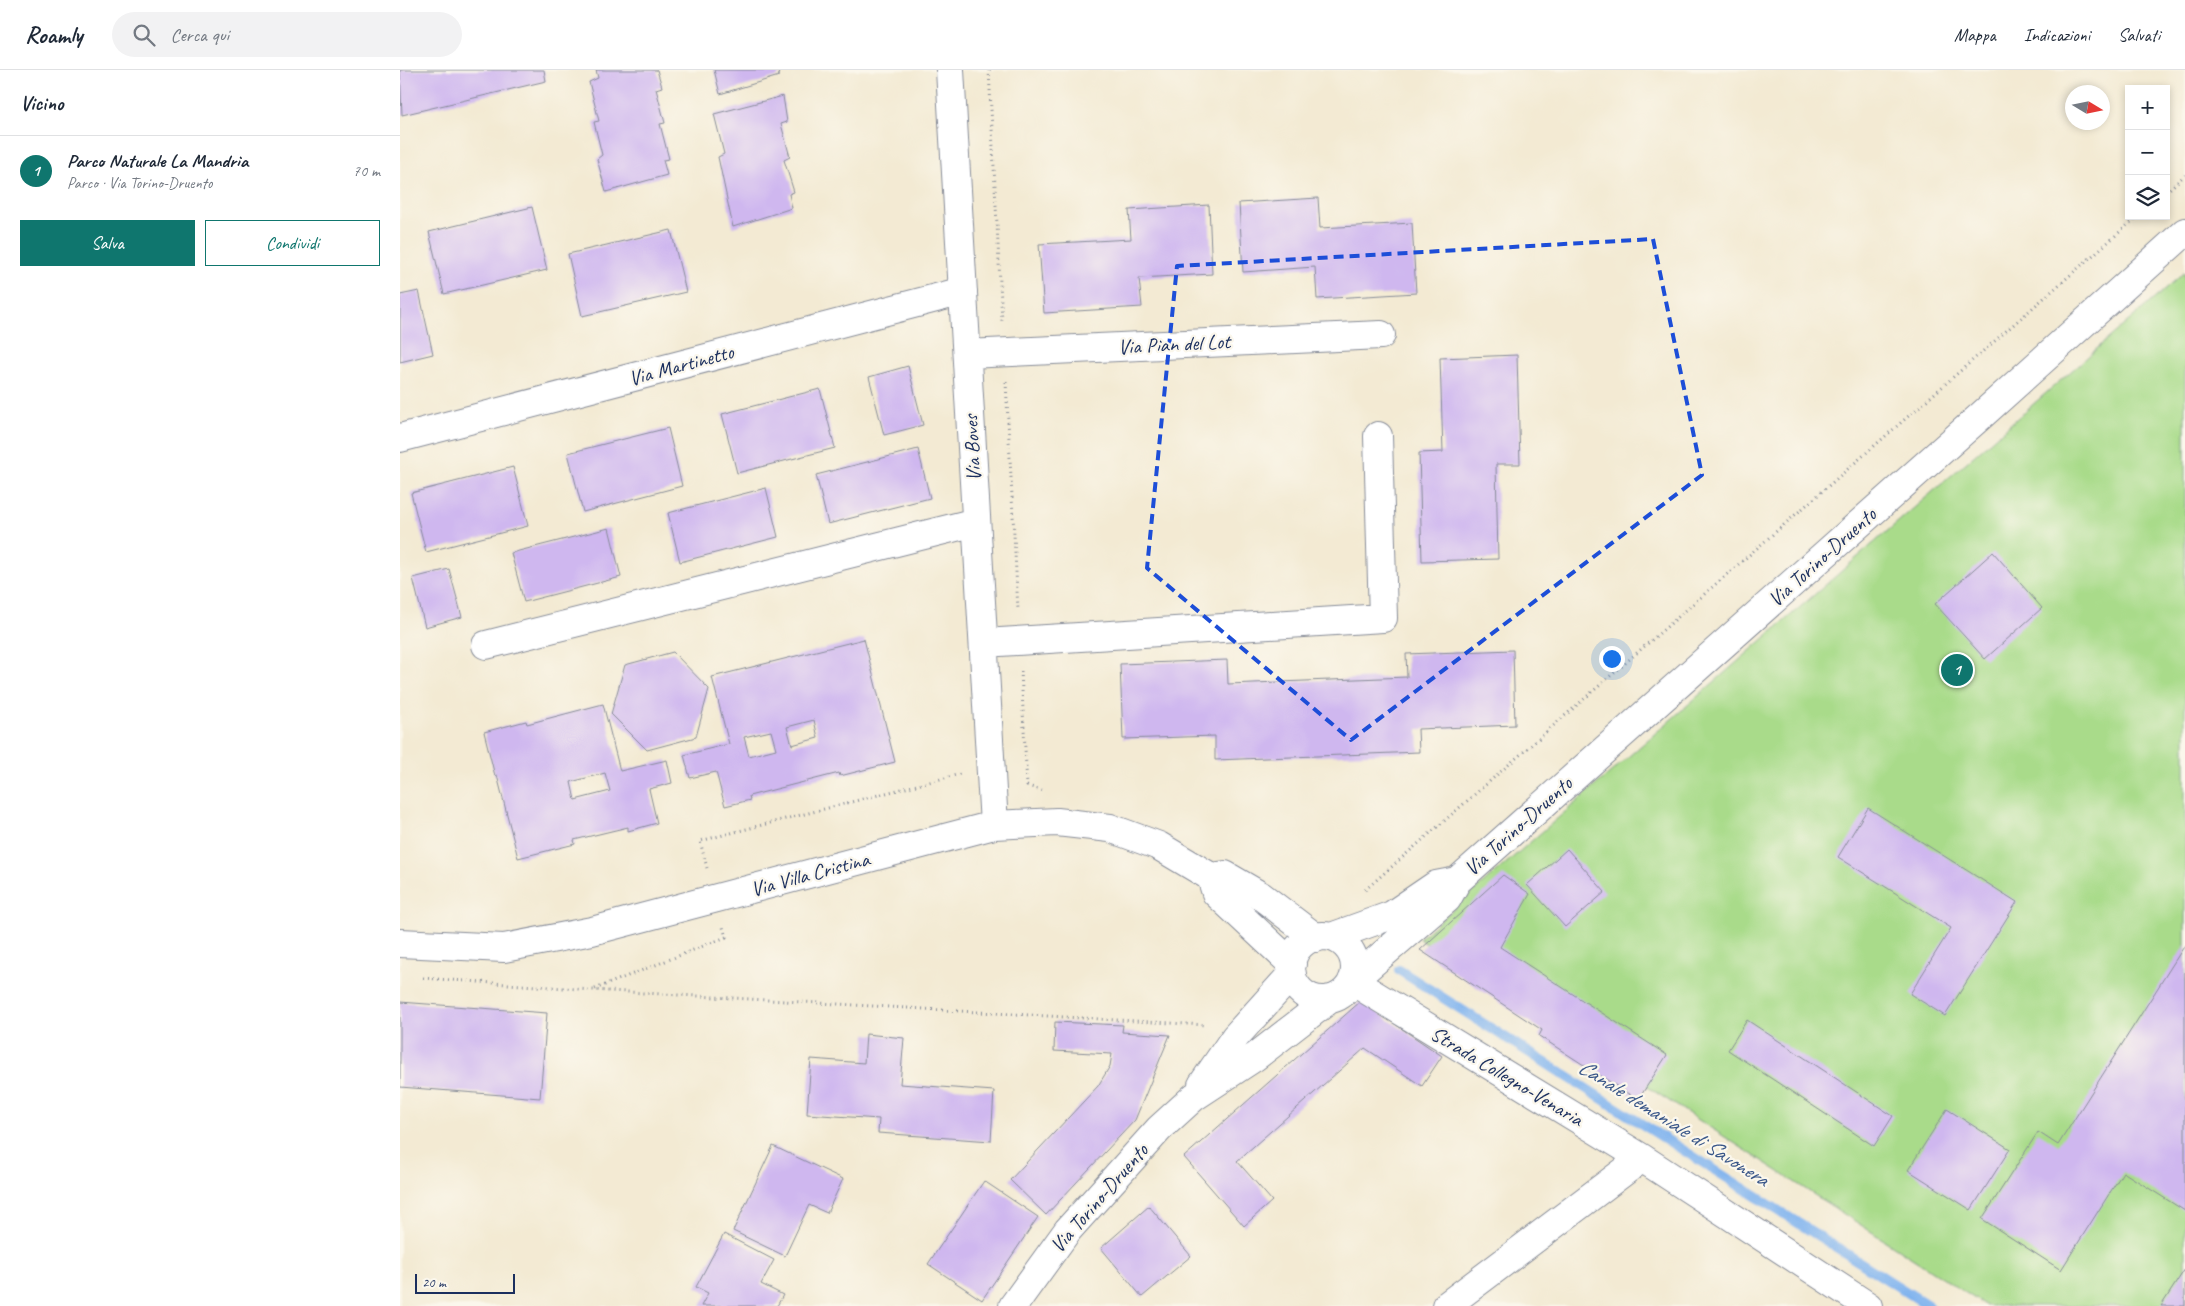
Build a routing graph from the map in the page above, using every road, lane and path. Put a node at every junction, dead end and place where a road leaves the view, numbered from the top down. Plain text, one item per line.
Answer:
1 (950, 70) edge
2 (989, 70) edge
3 (2185, 175) edge
4 (2170, 188) edge
5 (2133, 220) edge
6 (2185, 232) edge
7 (963, 292) junction
8 (1381, 335) dead end
9 (1004, 352) junction
10 (967, 354) junction
11 (1378, 436) dead end
12 (400, 438) edge
13 (976, 522) junction
14 (1019, 640) junction
15 (984, 642) junction
16 (486, 645) dead end
17 (1046, 790) dead end
18 (994, 826) junction
19 (1211, 877) junction
20 (1457, 881) junction
21 (1365, 891) dead end
22 (1324, 938) junction
23 (400, 943) edge
24 (1292, 969) junction
25 (419, 978) dead end
26 (1352, 981) junction
27 (1330, 1000) junction
28 (1235, 1037) junction
29 (1194, 1097) junction
30 (1652, 1164) junction
31 (1013, 1306) edge
32 (1446, 1306) edge
33 (1868, 1306) edge

1 - 7 street, Via Boves
2 - 9 path
3 - 4 path
5 - 21 path
6 - 20 street, Via Torino-Druento
7 - 10 street, Via Boves
7 - 12 street, Via Martinetto
8 - 9 street, Via Pian del Lot
9 - 10 street, Via Pian del Lot
9 - 14 path
10 - 13 street, Via Boves
11 - 14 street
13 - 15 street, Via Boves
13 - 16 street
14 - 15 street
14 - 17 path
15 - 18 street, Via Boves
18 - 19 street, Via Villa Cristina
18 - 23 street, Via Villa Cristina
19 - 22 street, Via Villa Cristina
19 - 24 street
20 - 22 street, Via Torino-Druento
20 - 26 street, Via Torino-Druento
22 - 24 street
22 - 26 street
24 - 27 street
24 - 28 street, Via Torino-Druento
25 - 28 path
26 - 27 street
26 - 30 street, Strada Collegno-Venaria
27 - 29 street, Via Torino-Druento
28 - 29 street, Via Torino-Druento
29 - 31 street, Via Torino-Druento
30 - 32 street
30 - 33 street, Strada Collegno-Venaria

